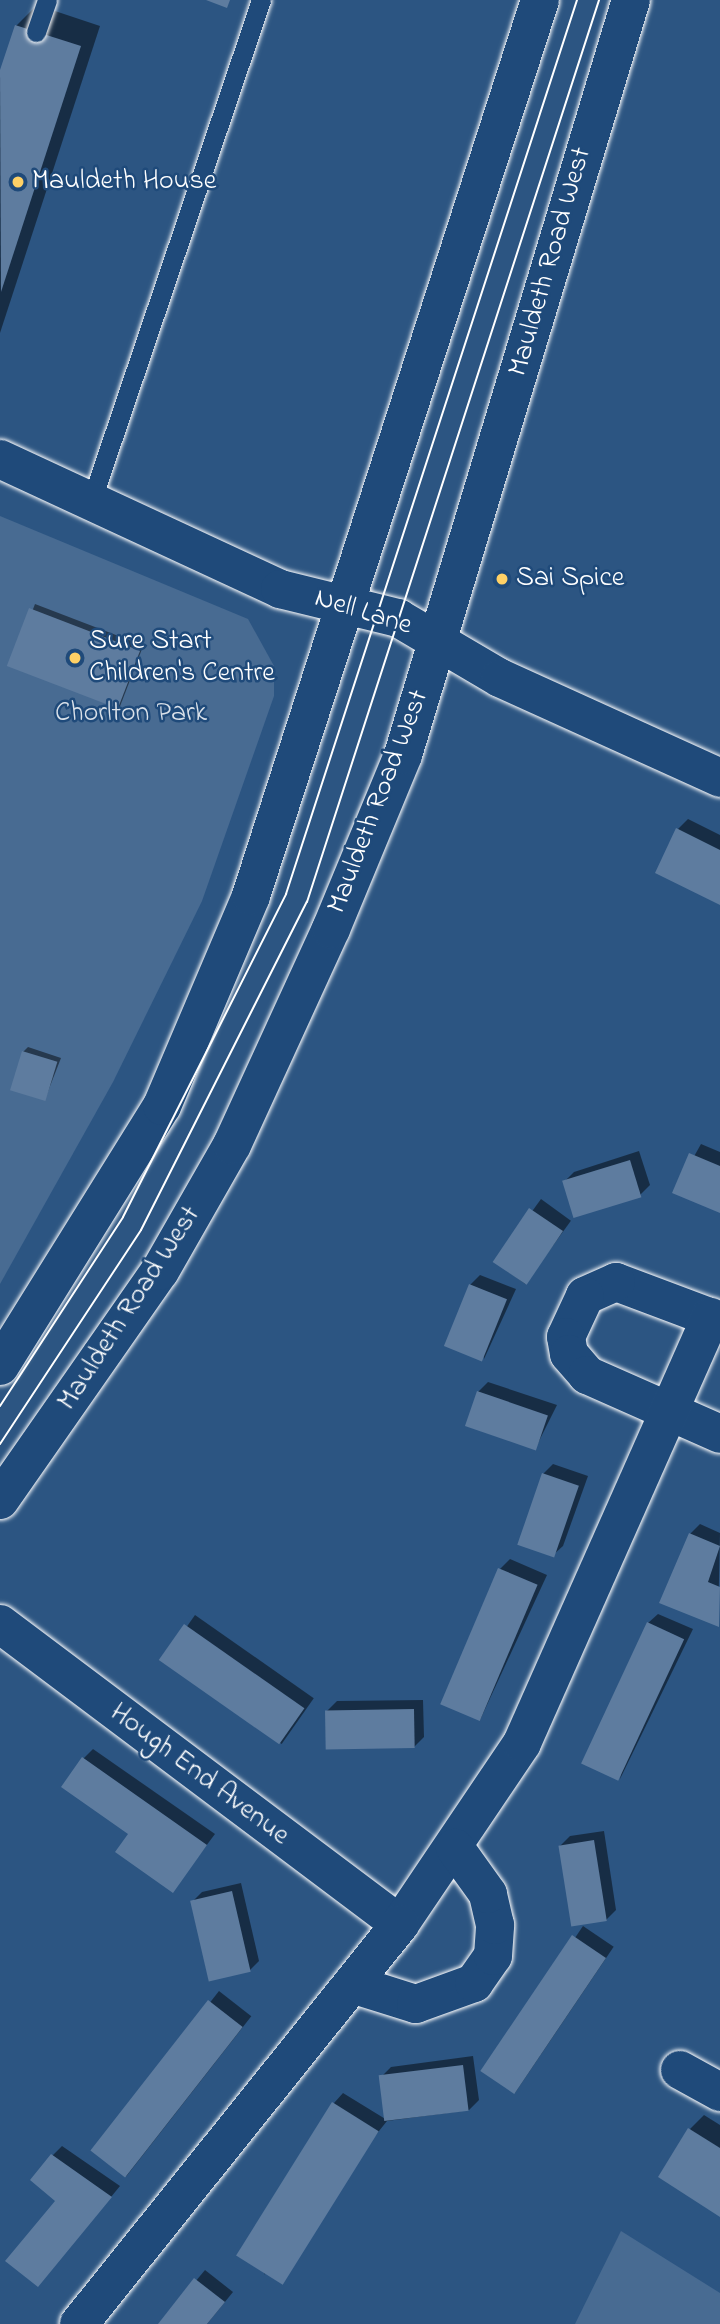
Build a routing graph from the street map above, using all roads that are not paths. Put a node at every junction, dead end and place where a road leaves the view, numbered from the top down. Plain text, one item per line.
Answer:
1 (47, 0) edge
2 (261, 0) edge
3 (540, 0) edge
4 (631, 0) edge
5 (36, 32) dead end
6 (0, 459) edge
7 (91, 502) junction
8 (342, 603) junction
9 (438, 639) junction
10 (720, 778) edge
11 (716, 1319) edge
12 (0, 1366) edge
13 (671, 1415) junction
14 (720, 1434) edge
15 (0, 1500) edge
16 (0, 1624) edge
17 (455, 1848) junction
18 (400, 1924) junction
19 (352, 1984) junction
20 (680, 2070) dead end
21 (720, 2092) edge
22 (79, 2324) edge

1 - 5 lane
2 - 7 lane
3 - 8 street
4 - 9 street, Mauldeth Road West
6 - 7 street, Nell Lane
7 - 8 street, Nell Lane
8 - 9 street, Nell Lane
8 - 12 street
9 - 10 street, Nell Lane
9 - 15 street, Mauldeth Road West
11 - 13 street
11 - 13 street
13 - 14 street
13 - 17 street
16 - 18 street, Hough End Avenue
17 - 18 street
17 - 19 street
18 - 19 street
19 - 22 street
20 - 21 street

